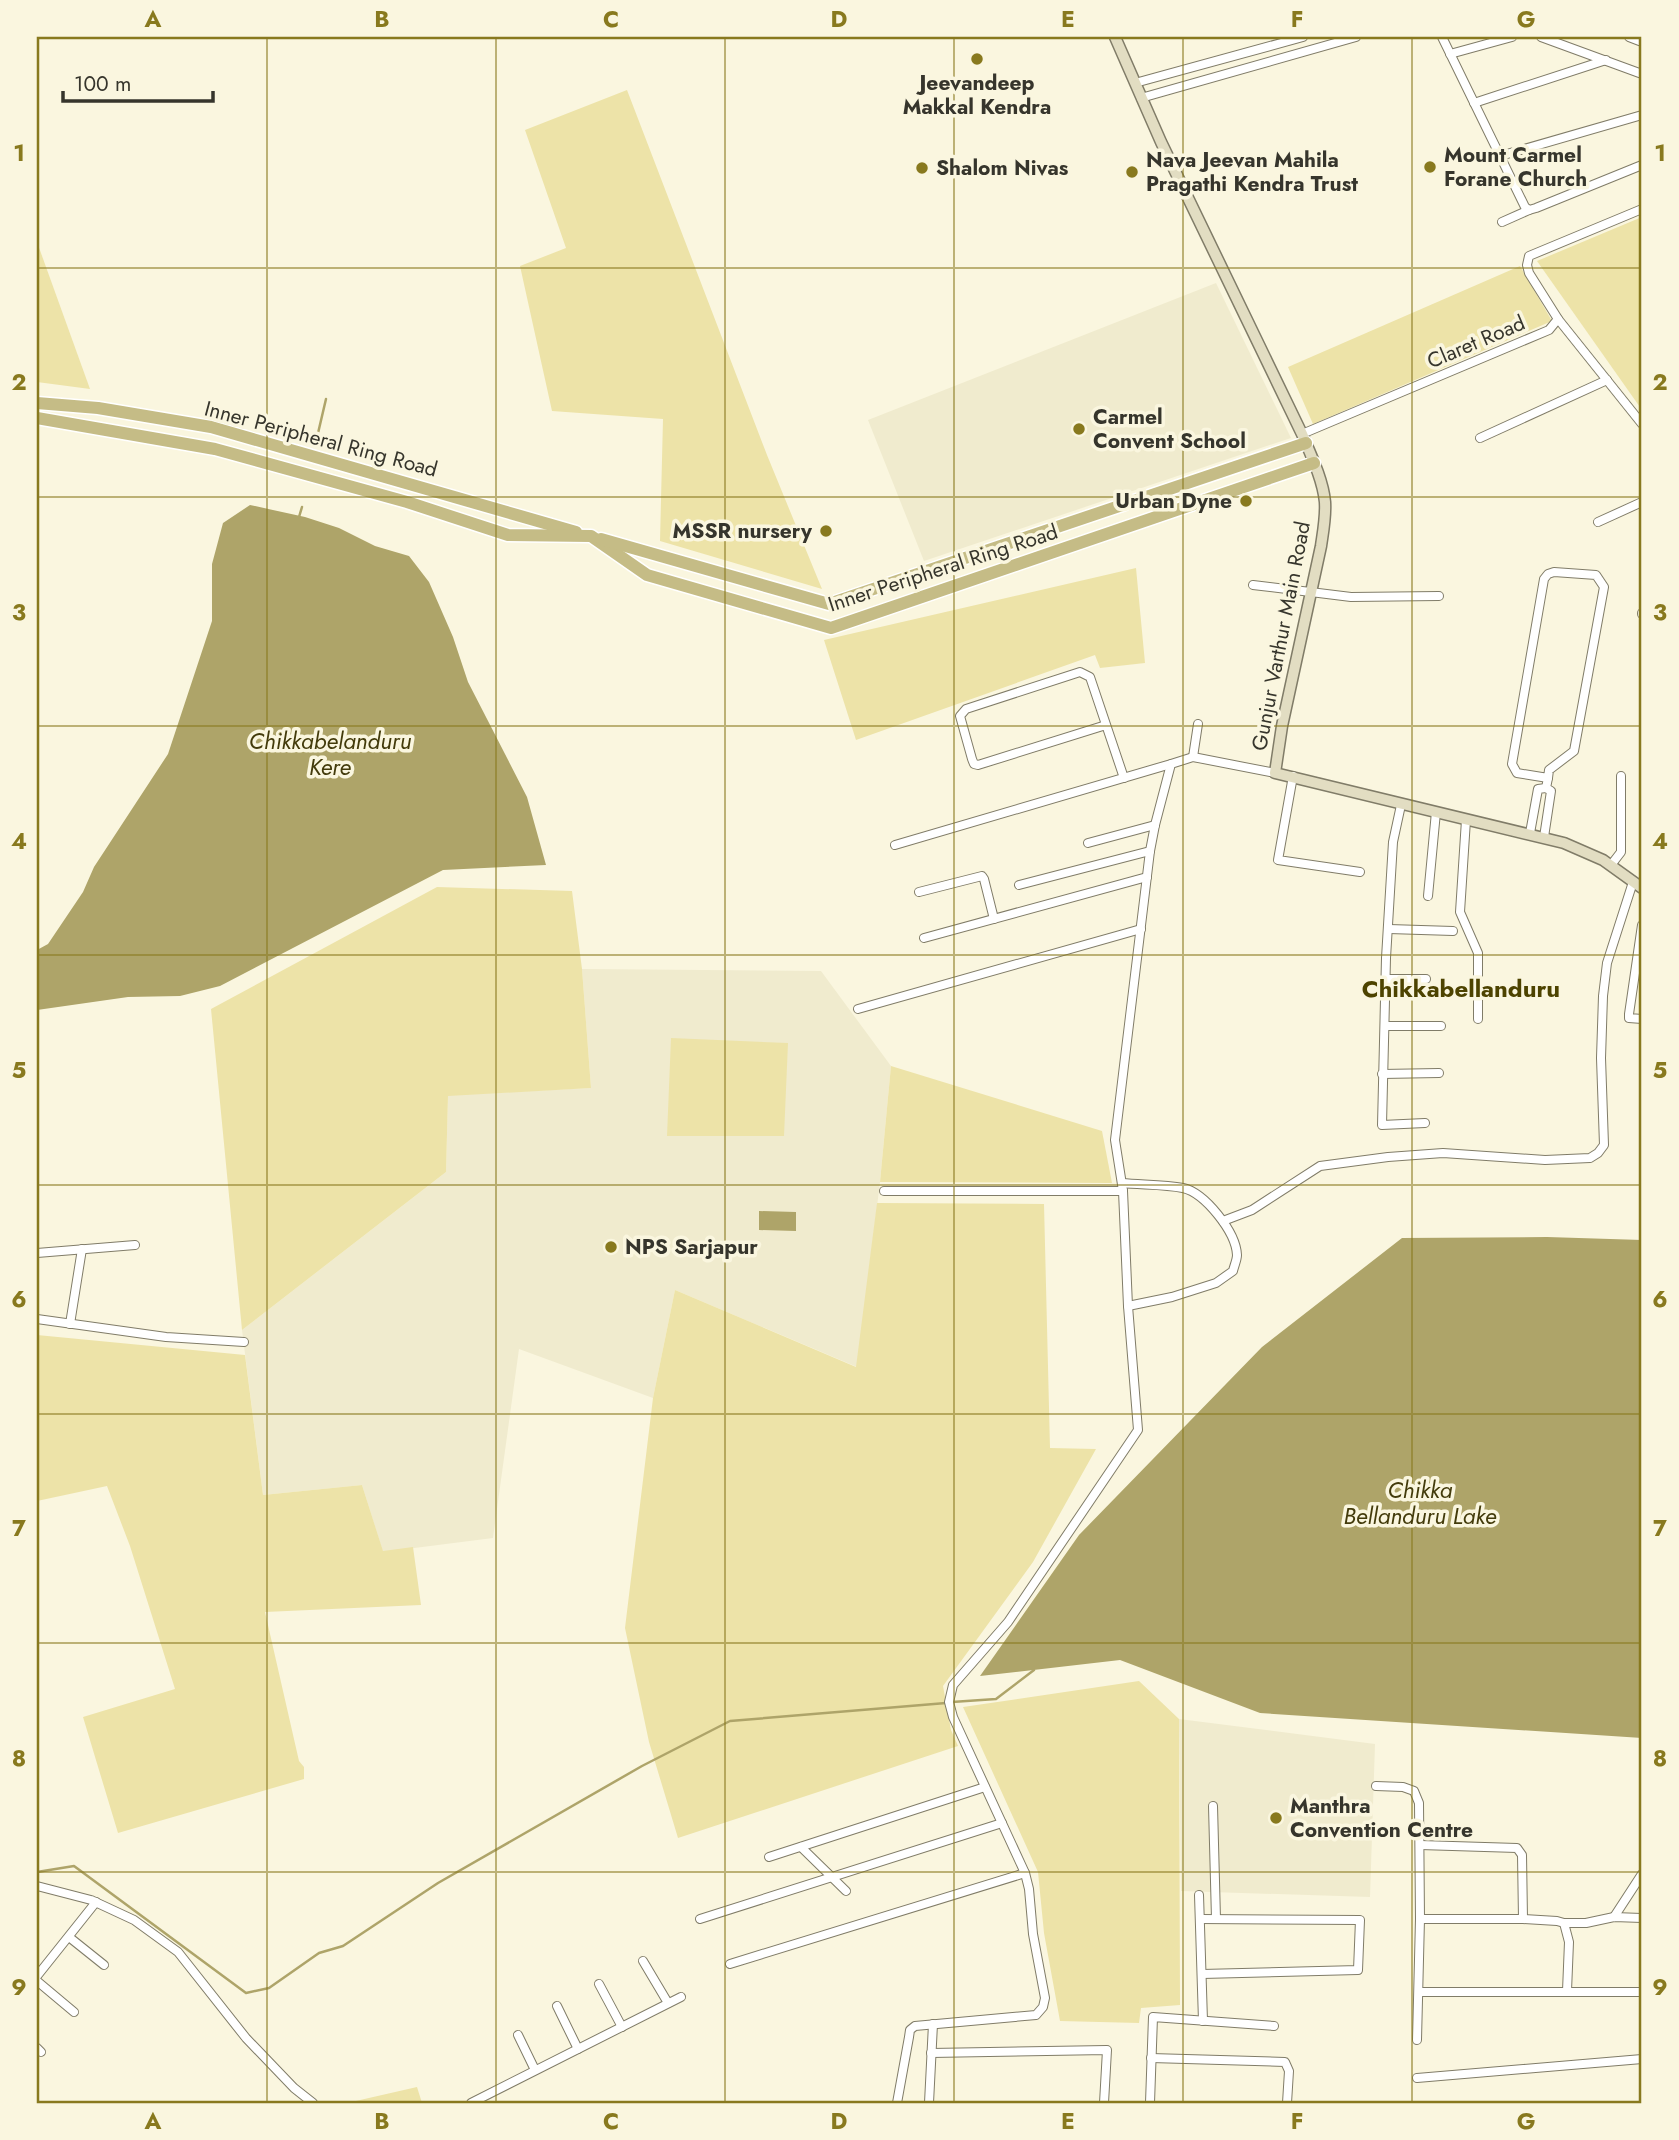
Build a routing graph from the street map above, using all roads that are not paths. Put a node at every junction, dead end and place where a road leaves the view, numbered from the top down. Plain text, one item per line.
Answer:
1 (1115, 37) edge
2 (1303, 37) edge
3 (1356, 37) edge
4 (1442, 37) edge
5 (1512, 37) edge
6 (1541, 37) edge
7 (1629, 37) edge
8 (1642, 42) edge
9 (1450, 54) junction
10 (1606, 60) junction
11 (1642, 74) edge
12 (1135, 83) junction
13 (1141, 97) junction
14 (1474, 103) junction
15 (1642, 115) edge
16 (1500, 156) junction
17 (1642, 165) edge
18 (1642, 209) edge
19 (1529, 210) junction
20 (1502, 222) dead end
21 (1558, 319) junction
22 (1607, 380) junction
23 (37, 402) edge
24 (37, 418) edge
25 (1642, 424) edge
26 (1480, 438) dead end
27 (1304, 439) junction
28 (1314, 463) junction
29 (1642, 502) edge
30 (1598, 522) dead end
31 (591, 536) junction
32 (1253, 585) dead end
33 (1311, 592) junction
34 (1439, 596) dead end
35 (1198, 724) dead end
36 (1106, 725) junction
37 (1193, 757) junction
38 (1171, 764) junction
39 (1275, 773) junction
40 (1293, 776) junction
41 (1621, 776) dead end
42 (1125, 778) junction
43 (1548, 778) junction
44 (1546, 788) junction
45 (1401, 805) junction
46 (1436, 812) junction
47 (1466, 820) junction
48 (1155, 825) junction
49 (1530, 833) junction
50 (1544, 837) junction
51 (1088, 842) dead end
52 (895, 845) dead end
53 (1150, 852) junction
54 (1611, 866) junction
55 (1360, 872) dead end
56 (1147, 877) junction
57 (1019, 885) dead end
58 (1638, 885) edge
59 (919, 892) dead end
60 (1428, 896) dead end
61 (994, 919) junction
62 (1642, 925) edge
63 (1141, 929) junction
64 (1389, 929) junction
65 (1453, 931) dead end
66 (924, 938) dead end
67 (1387, 979) junction
68 (1426, 979) dead end
69 (859, 1009) dead end
70 (1478, 1019) dead end
71 (1642, 1019) edge
72 (1386, 1026) junction
73 (1441, 1026) dead end
74 (1439, 1073) dead end
75 (1382, 1074) junction
76 (1425, 1124) dead end
77 (1122, 1187) junction
78 (884, 1191) dead end
79 (1223, 1221) junction
80 (135, 1245) dead end
81 (82, 1249) junction
82 (37, 1253) edge
83 (1128, 1306) junction
84 (37, 1319) edge
85 (70, 1324) junction
86 (244, 1342) dead end
87 (1376, 1786) dead end
88 (985, 1787) junction
89 (1213, 1806) dead end
90 (1002, 1823) junction
91 (1420, 1845) junction
92 (801, 1847) junction
93 (769, 1857) dead end
94 (1025, 1873) junction
95 (1642, 1874) edge
96 (832, 1878) junction
97 (37, 1886) edge
98 (846, 1891) dead end
99 (1199, 1895) dead end
100 (96, 1902) junction
101 (1614, 1917) junction
102 (1642, 1918) edge
103 (701, 1919) dead end
104 (1200, 1919) junction
105 (1216, 1919) junction
106 (1420, 1919) junction
107 (1522, 1919) junction
108 (1564, 1923) junction
109 (69, 1937) junction
110 (643, 1961) dead end
111 (730, 1964) dead end
112 (104, 1965) dead end
113 (1202, 1975) junction
114 (37, 1979) edge
115 (599, 1984) dead end
116 (1567, 1991) junction
117 (1419, 1992) junction
118 (1642, 1992) edge
119 (681, 1997) dead end
120 (668, 2004) junction
121 (557, 2006) dead end
122 (74, 2011) dead end
123 (1203, 2021) junction
124 (933, 2024) junction
125 (1273, 2026) dead end
126 (622, 2027) junction
127 (518, 2035) dead end
128 (1417, 2040) dead end
129 (578, 2049) junction
130 (931, 2053) junction
131 (1152, 2058) junction
132 (1642, 2059) edge
133 (536, 2070) junction
134 (1417, 2078) dead end
135 (313, 2103) edge
136 (471, 2103) edge
137 (897, 2103) edge
138 (929, 2103) edge
139 (1104, 2103) edge
140 (1150, 2103) edge
141 (1287, 2103) edge

1 - 12 main road, Gunjur Varthur Main Road
2 - 12 street
3 - 13 street
4 - 9 street
5 - 9 street
6 - 10 street
7 - 8 street
9 - 14 street
10 - 11 street
10 - 14 street
12 - 13 main road, Gunjur Varthur Main Road
13 - 27 main road, Gunjur Varthur Main Road
14 - 16 street
15 - 16 street
16 - 19 street
17 - 19 street
18 - 21 street, Claret Road
19 - 20 street
21 - 22 street
21 - 27 street, Claret Road
22 - 25 street
22 - 26 street
23 - 31 main road, Inner Peripheral Ring Road
24 - 31 main road, Inner Peripheral Ring Road
27 - 28 main road, Gunjur Varthur Main Road
27 - 31 main road, Inner Peripheral Ring Road
28 - 31 main road, Inner Peripheral Ring Road
28 - 33 main road, Gunjur Varthur Main Road
29 - 30 street
32 - 33 street
33 - 34 street
33 - 39 main road, Gunjur Varthur Main Road
35 - 37 street
36 - 36 street
36 - 42 street
37 - 38 street
37 - 39 street
38 - 42 street
38 - 48 street
39 - 40 main road, Gunjur Varthur Main Road
40 - 45 main road, Gunjur Varthur Main Road
40 - 55 street
41 - 54 street
42 - 52 street
43 - 43 street
43 - 44 street
44 - 49 street
44 - 50 street
45 - 46 main road, Gunjur Varthur Main Road
45 - 64 street
46 - 47 main road, Gunjur Varthur Main Road
46 - 60 street
47 - 49 main road, Gunjur Varthur Main Road
47 - 70 street
48 - 51 street
48 - 53 street
49 - 50 main road, Gunjur Varthur Main Road
50 - 54 main road, Gunjur Varthur Main Road
53 - 56 street
53 - 57 street
54 - 58 main road, Gunjur Varthur Main Road
56 - 61 street
56 - 63 street
58 - 79 street
59 - 61 street
61 - 66 street
62 - 71 street
63 - 69 street
63 - 77 street
64 - 65 street
64 - 67 street
67 - 68 street
67 - 72 street
72 - 73 street
72 - 75 street
74 - 75 street
75 - 76 street
77 - 78 street
77 - 79 street
77 - 83 street
79 - 83 street
80 - 81 street
81 - 82 street
81 - 85 street
83 - 88 street
84 - 85 street
85 - 86 street
87 - 91 street
88 - 90 street
88 - 92 street
89 - 105 street
90 - 94 street
90 - 96 street
91 - 106 street
91 - 107 street
92 - 93 street
92 - 96 street
94 - 111 street
94 - 124 street
95 - 101 street
96 - 98 street
96 - 103 street
97 - 100 street
99 - 104 street
100 - 109 street
100 - 135 street
101 - 102 street
101 - 108 street
104 - 105 street
104 - 113 street
105 - 113 street
106 - 107 street
106 - 117 street
107 - 108 street
108 - 116 street
109 - 112 street
109 - 114 street
110 - 120 street
113 - 123 street
114 - 122 street
115 - 126 street
116 - 117 street
116 - 118 street
117 - 128 street
119 - 120 street
120 - 126 street
121 - 129 street
123 - 125 street
123 - 131 street
124 - 130 street
124 - 137 street
126 - 129 street
127 - 133 street
129 - 133 street
130 - 138 street
130 - 139 street
131 - 140 street
131 - 141 street
132 - 134 street
133 - 136 street

